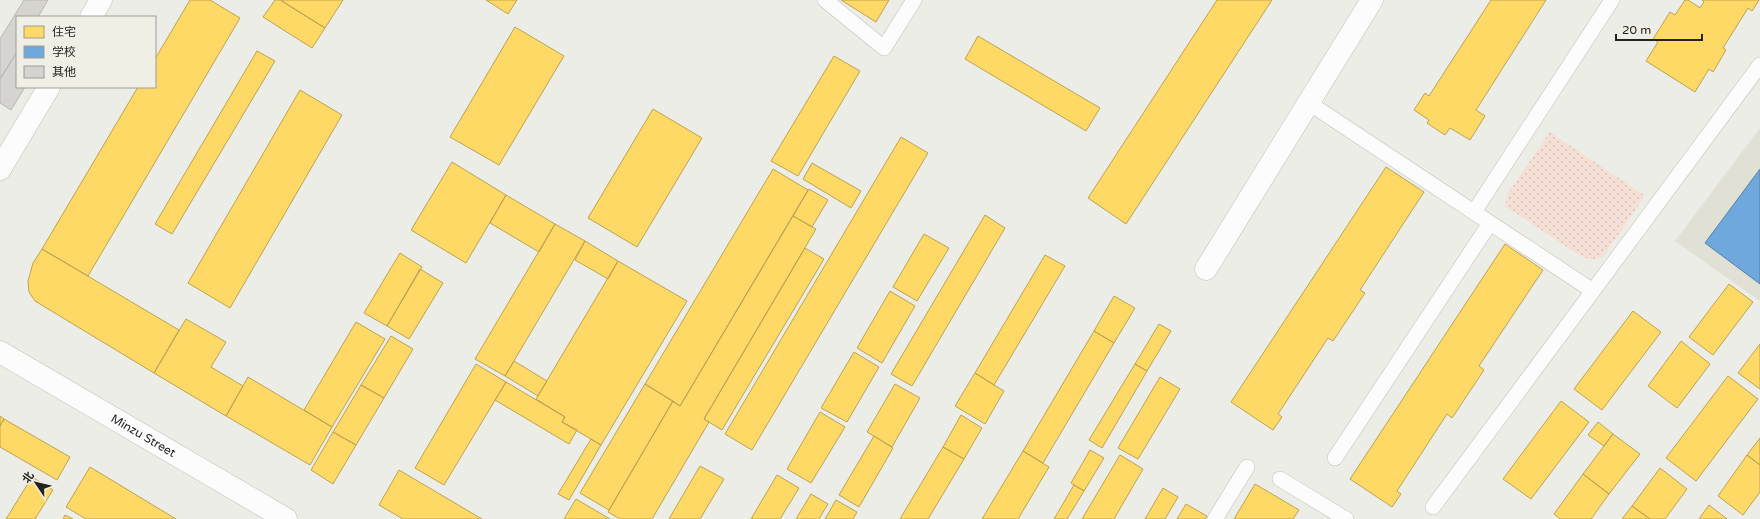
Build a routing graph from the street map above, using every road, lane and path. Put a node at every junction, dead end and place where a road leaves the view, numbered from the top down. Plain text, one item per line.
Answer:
1 (101, 0) edge
2 (825, 0) edge
3 (914, 0) edge
4 (1372, 0) edge
5 (1612, 0) edge
6 (92, 16) edge
7 (1760, 65) edge
8 (48, 88) edge
9 (1309, 103) junction
10 (0, 169) edge
11 (1474, 212) junction
12 (1490, 223) junction
13 (1206, 269) dead end
14 (1593, 291) junction
15 (0, 352) edge
16 (1335, 458) dead end
17 (1247, 467) dead end
18 (1280, 479) dead end
19 (1433, 507) dead end
20 (286, 519) edge
21 (1215, 519) edge
22 (1346, 519) edge

1 - 6 street
2 - 3 lane
4 - 9 street
5 - 11 lane
7 - 14 lane
8 - 10 street
9 - 11 lane
9 - 13 street
11 - 12 lane
12 - 14 lane
12 - 16 lane
14 - 19 lane
15 - 20 street, Minzu Street
17 - 21 lane
18 - 22 lane

